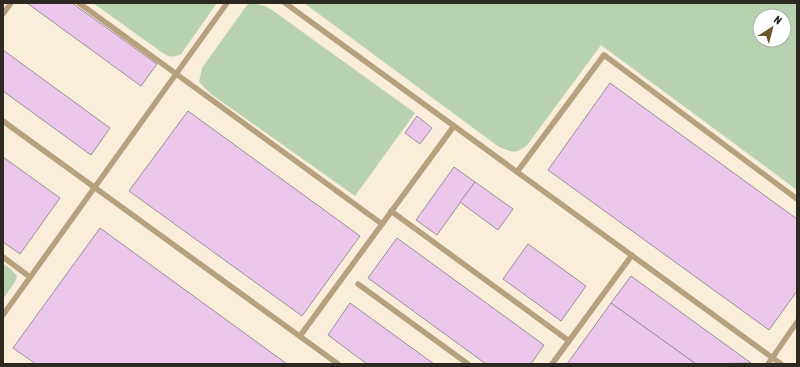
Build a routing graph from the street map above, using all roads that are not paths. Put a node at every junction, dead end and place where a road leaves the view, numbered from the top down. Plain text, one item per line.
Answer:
1 (11, 3) edge
2 (79, 3) edge
3 (227, 3) edge
4 (285, 3) edge
5 (3, 14) edge
6 (176, 74) junction
7 (3, 120) edge
8 (454, 126) junction
9 (517, 172) junction
10 (95, 187) junction
11 (797, 199) edge
12 (391, 211) junction
13 (382, 224) junction
14 (632, 255) junction
15 (3, 258) edge
16 (30, 277) junction
17 (358, 284) dead end
18 (3, 315) edge
19 (797, 322) edge
20 (300, 336) junction
21 (569, 341) junction
22 (772, 358) junction
23 (338, 364) edge
24 (468, 364) edge
25 (552, 364) edge
26 (768, 364) edge
27 (781, 364) edge

1 - 5 lane
2 - 6 lane
3 - 6 lane
4 - 8 lane
6 - 10 lane
6 - 13 lane
7 - 10 lane
8 - 9 lane
8 - 12 lane
9 - 11 lane
9 - 14 lane
10 - 16 lane
10 - 20 lane
12 - 13 lane
12 - 21 lane
13 - 20 lane
14 - 21 lane
14 - 22 lane
15 - 16 lane
16 - 18 lane
17 - 24 lane
19 - 22 lane
20 - 23 lane
21 - 25 lane
22 - 26 lane
22 - 27 lane

